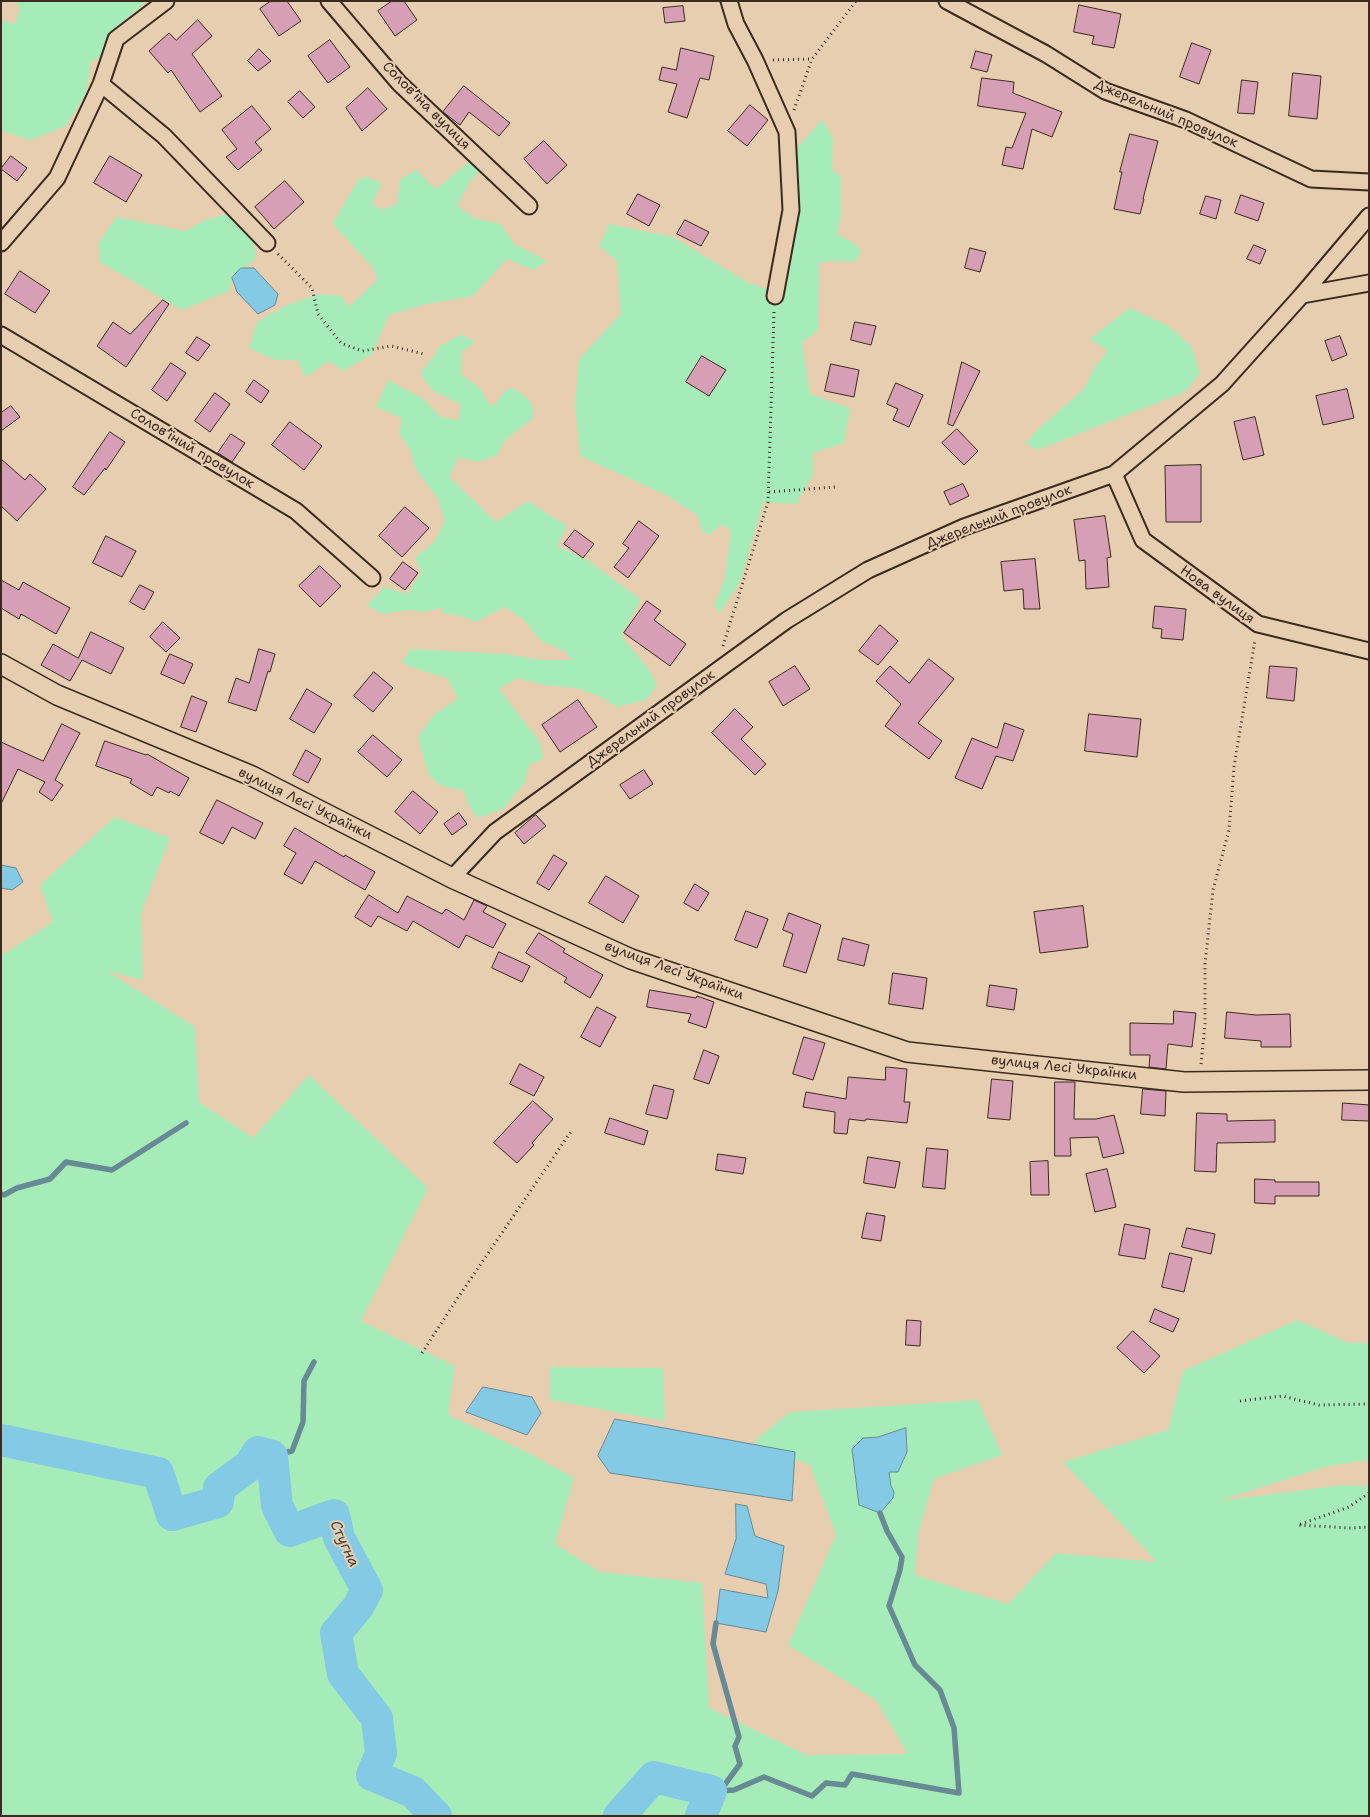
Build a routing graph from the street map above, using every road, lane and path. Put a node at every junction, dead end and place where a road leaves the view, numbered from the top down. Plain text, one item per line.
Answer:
1 (166, 1) edge
2 (329, 1) edge
3 (729, 1) edge
4 (856, 1) edge
5 (948, 1) edge
6 (812, 59) junction
7 (755, 60) junction
8 (102, 84) junction
9 (787, 132) junction
10 (1369, 182) edge
11 (529, 206) dead end
12 (1369, 216) edge
13 (1, 243) edge
14 (267, 243) joint
15 (1369, 283) edge
16 (1302, 295) junction
17 (775, 296) joint
18 (1, 336) edge
19 (424, 354) dead end
20 (1114, 474) junction
21 (836, 487) dead end
22 (769, 492) junction
23 (372, 578) dead end
24 (1258, 624) junction
25 (1369, 651) edge
26 (1, 664) edge
27 (715, 672) junction
28 (452, 878) junction
29 (1369, 1080) edge
30 (1198, 1082) junction
31 (572, 1130) dead end
32 (422, 1353) dead end
33 (1240, 1401) dead end
34 (1369, 1404) edge
35 (1369, 1494) edge
36 (1369, 1527) edge

1 - 8 street
2 - 11 street, Соловʼїна вулиця
3 - 7 street
4 - 6 path
5 - 10 street, Джерельний провулок
6 - 7 path
6 - 9 path
7 - 9 street
8 - 13 street
8 - 14 street
9 - 17 street
12 - 16 street, Джерельний провулок
14 - 19 path
15 - 16 street
16 - 20 street, Джерельний провулок
17 - 22 path
18 - 23 street, Соловʼїний провулок
20 - 24 street, Нова вулиця
20 - 27 street, Джерельний провулок
21 - 22 path
22 - 27 path
24 - 25 street, Нова вулиця
24 - 30 path
26 - 28 street, вулиця Лесі Українки
27 - 28 street, Джерельний провулок
28 - 30 street, вулиця Лесі Українки
29 - 30 street, вулиця Лесі Українки
31 - 32 path
33 - 34 path
35 - 36 path

